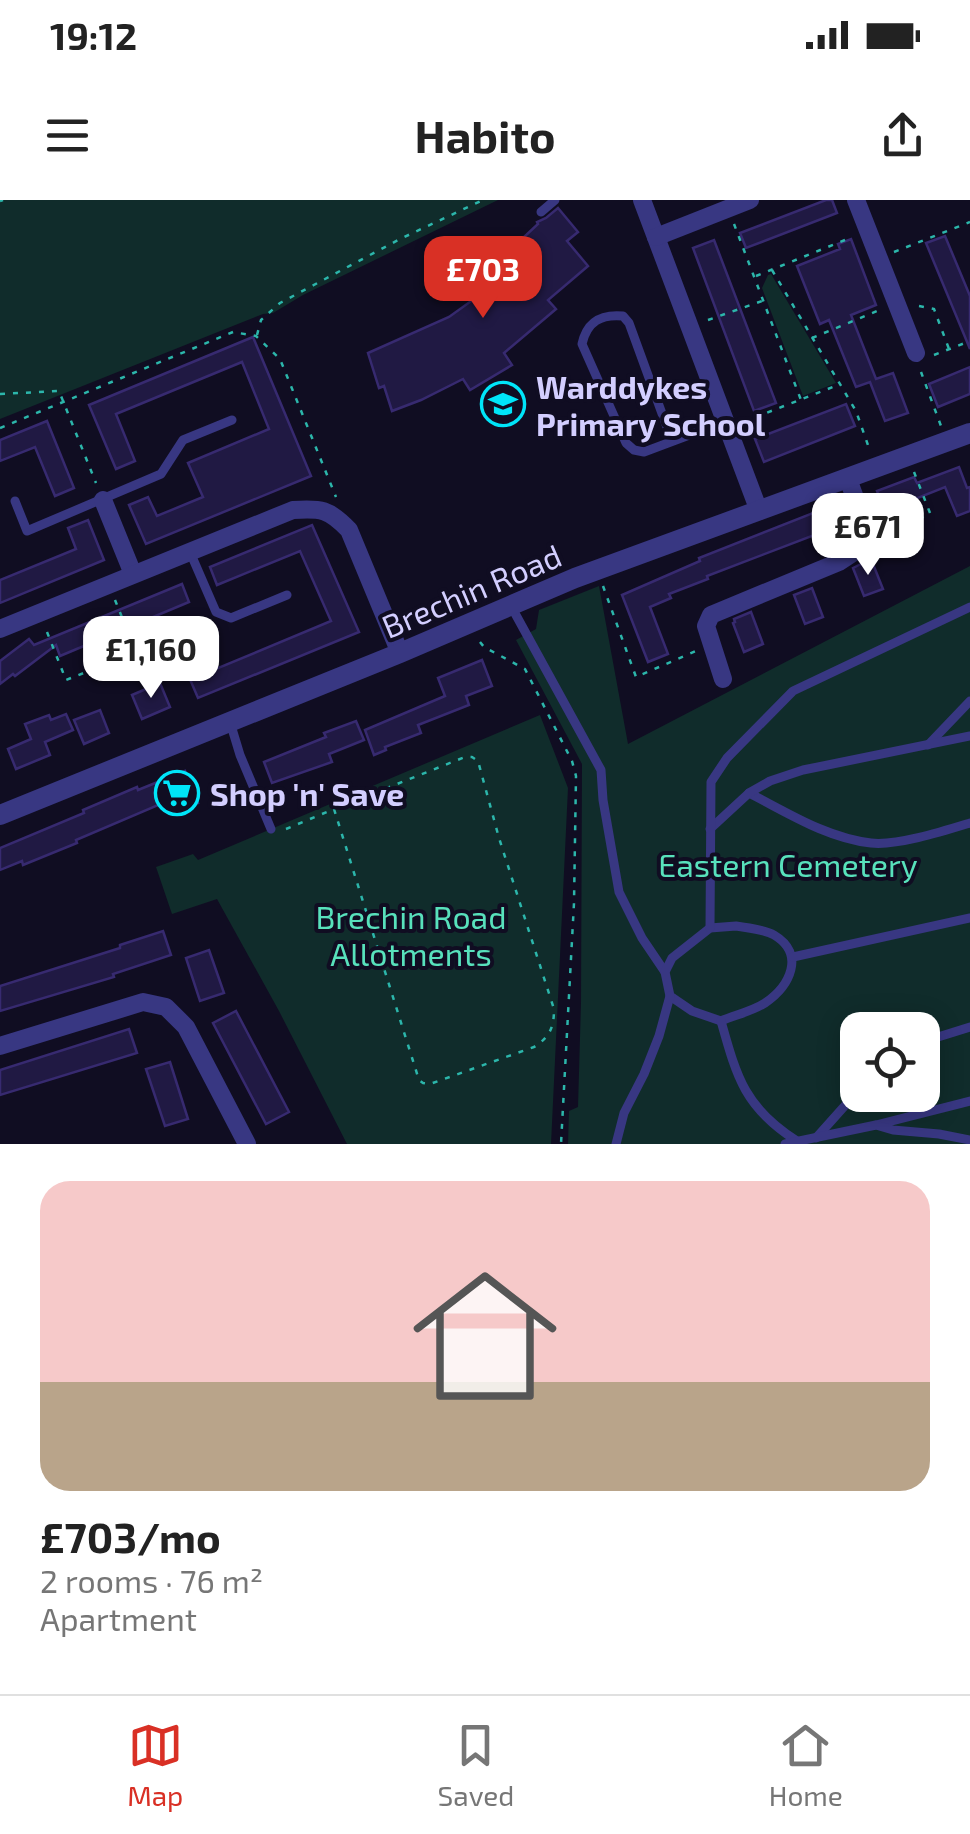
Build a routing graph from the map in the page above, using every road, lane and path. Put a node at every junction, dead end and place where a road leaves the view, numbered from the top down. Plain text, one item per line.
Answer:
1 (483, 200) edge
2 (555, 200) edge
3 (642, 200) edge
4 (750, 200) edge
5 (856, 200) edge
6 (728, 208) junction
7 (541, 212) dead end
8 (970, 222) edge
9 (868, 231) junction
10 (656, 237) junction
11 (878, 258) junction
12 (772, 270) junction
13 (754, 276) junction
14 (763, 300) junction
15 (896, 303) junction
16 (690, 327) junction
17 (256, 336) junction
18 (812, 338) junction
19 (970, 340) edge
20 (949, 349) junction
21 (918, 361) junction
22 (840, 384) junction
23 (0, 394) edge
24 (801, 400) junction
25 (64, 402) junction
26 (232, 420) dead end
27 (727, 424) junction
28 (0, 428) edge
29 (970, 434) edge
30 (672, 441) junction
31 (947, 442) junction
32 (908, 456) junction
33 (877, 468) junction
34 (848, 478) junction
35 (103, 500) junction
36 (16, 501) dead end
37 (760, 511) junction
38 (336, 517) junction
39 (871, 541) junction
40 (908, 542) joint
41 (190, 552) junction
42 (597, 570) junction
43 (133, 574) junction
44 (108, 584) junction
45 (287, 595) dead end
46 (511, 606) junction
47 (970, 608) edge
48 (216, 612) junction
49 (40, 613) junction
50 (470, 623) junction
51 (0, 629) edge
52 (710, 645) junction
53 (136, 652) junction
54 (400, 652) junction
55 (723, 680) dead end
56 (970, 701) edge
57 (230, 722) junction
58 (970, 736) edge
59 (928, 745) junction
60 (749, 792) junction
61 (334, 810) junction
62 (0, 815) edge
63 (970, 823) edge
64 (271, 828) joint
65 (710, 829) junction
66 (970, 918) edge
67 (710, 928) junction
68 (793, 957) junction
69 (664, 972) junction
70 (670, 996) junction
71 (722, 1021) junction
72 (970, 1027) edge
73 (940, 1036) edge
74 (0, 1046) edge
75 (970, 1102) edge
76 (840, 1111) edge
77 (876, 1125) junction
78 (970, 1140) edge
79 (797, 1141) junction
80 (813, 1141) edge
81 (243, 1143) edge
82 (561, 1144) edge
83 (616, 1144) edge
84 (785, 1144) edge

1 - 17 path
2 - 7 lane
3 - 10 street
4 - 6 street
5 - 9 street
6 - 10 street
6 - 13 path
8 - 11 path
9 - 11 street
9 - 12 path
10 - 16 street
11 - 15 street
12 - 13 path
12 - 18 path
13 - 14 path
14 - 16 path
14 - 24 path
15 - 18 path
15 - 20 path
15 - 21 street
16 - 27 street
17 - 25 path
17 - 38 path
18 - 22 path
19 - 20 path
20 - 21 path
21 - 31 path
22 - 24 path
22 - 33 path
23 - 25 path
24 - 27 path
25 - 28 path
25 - 35 path
26 - 35 lane
27 - 30 lane
27 - 37 street
29 - 31 street, Brechin Road
30 - 30 lane
31 - 32 street, Brechin Road
32 - 33 street, Brechin Road
32 - 40 path
33 - 34 street, Brechin Road
34 - 37 street, Brechin Road
34 - 39 street
35 - 36 lane
35 - 43 street
37 - 42 street, Brechin Road
38 - 41 street
38 - 54 street
39 - 40 street
39 - 52 street
41 - 43 street
41 - 48 lane
42 - 46 street, Brechin Road
42 - 52 path
43 - 44 street
44 - 49 street
44 - 53 path
45 - 48 lane
46 - 50 street, Brechin Road
46 - 69 lane
47 - 65 lane
48 - 53 path
49 - 51 street
49 - 53 path
50 - 54 street, Brechin Road
50 - 82 path
52 - 55 street
54 - 57 street, Brechin Road
56 - 59 lane
57 - 62 street, Brechin Road
57 - 64 lane
58 - 59 lane
59 - 60 lane
60 - 63 lane
60 - 65 lane
61 - 61 path
61 - 64 path
65 - 67 lane
66 - 68 lane
67 - 68 lane
67 - 69 lane
68 - 71 lane
69 - 70 lane
70 - 71 lane
70 - 83 lane
71 - 79 lane
72 - 73 lane
74 - 81 street
75 - 77 lane
76 - 80 lane
77 - 78 lane
77 - 80 lane
79 - 80 lane
79 - 84 lane

